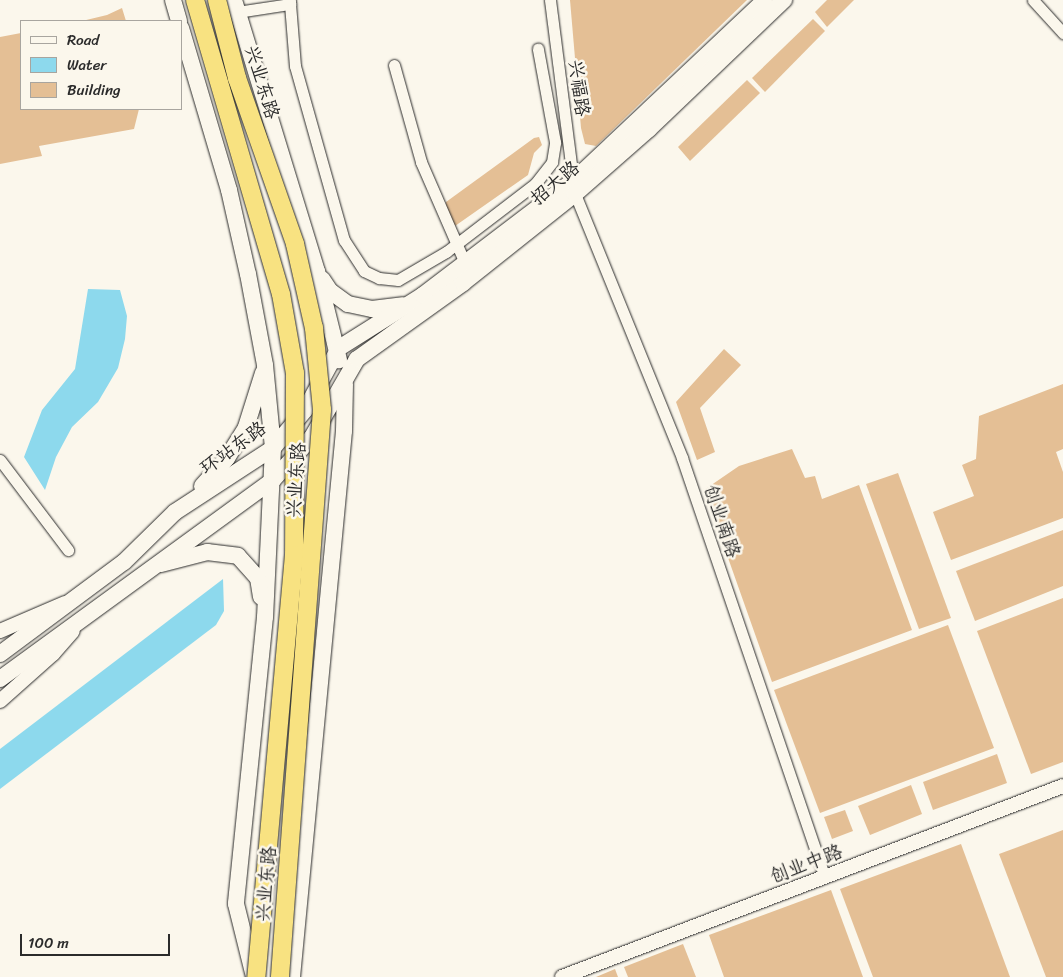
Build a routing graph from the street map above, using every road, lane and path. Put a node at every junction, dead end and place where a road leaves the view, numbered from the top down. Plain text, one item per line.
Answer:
1 (173, 0) edge
2 (195, 0) edge
3 (217, 0) edge
4 (550, 0) edge
5 (765, 0) edge
6 (784, 0) edge
7 (1033, 0) edge
8 (290, 2) edge
9 (236, 6) edge
10 (179, 20) edge
11 (182, 31) edge
12 (1063, 32) edge
13 (538, 49) dead end
14 (394, 65) dead end
15 (575, 187) junction
16 (456, 244) junction
17 (467, 270) junction
18 (317, 271) junction
19 (423, 295) junction
20 (337, 352) junction
21 (265, 365) junction
22 (345, 384) junction
23 (272, 448) junction
24 (0, 460) edge
25 (273, 480) junction
26 (175, 512) junction
27 (160, 527) junction
28 (175, 549) junction
29 (68, 550) dead end
30 (150, 568) junction
31 (73, 601) junction
32 (265, 617) junction
33 (83, 619) junction
34 (0, 631) edge
35 (0, 654) edge
36 (0, 679) edge
37 (0, 701) edge
38 (1063, 786) edge
39 (825, 877) junction
40 (255, 977) edge
41 (280, 977) edge
42 (292, 977) edge
43 (562, 977) edge

1 - 10 main road
2 - 40 main road, bridge
3 - 41 main road, 兴业东路, bridge
4 - 15 street, 兴福路
5 - 15 main road, 招大路
6 - 15 main road, 招大路
7 - 12 street
8 - 9 street
8 - 16 street
9 - 18 main road
11 - 21 main road, 兴业东路
13 - 16 street
14 - 16 street
15 - 17 main road, 招大路
15 - 39 street, 创业南路
16 - 17 street
17 - 19 main road, 招大路
17 - 22 main road, 招大路
18 - 19 main road
18 - 20 main road
19 - 20 main road, 环站东路
20 - 22 main road
20 - 23 main road, 环站东路
21 - 23 main road, 兴业东路
21 - 26 main road
22 - 25 main road
22 - 42 main road
23 - 25 main road, 兴业东路
23 - 26 main road, 环站东路
24 - 29 street
25 - 28 main road
25 - 32 main road, 兴业东路
26 - 27 main road, 环站东路
27 - 28 main road
27 - 31 main road, 环站东路
28 - 30 main road
30 - 32 main road
30 - 33 main road
31 - 34 street, 环站东路
31 - 35 main road, 环站东路
32 - 40 main road, 兴业东路
33 - 36 main road
33 - 37 street
38 - 39 street, 创业中路
39 - 43 street, 创业中路

